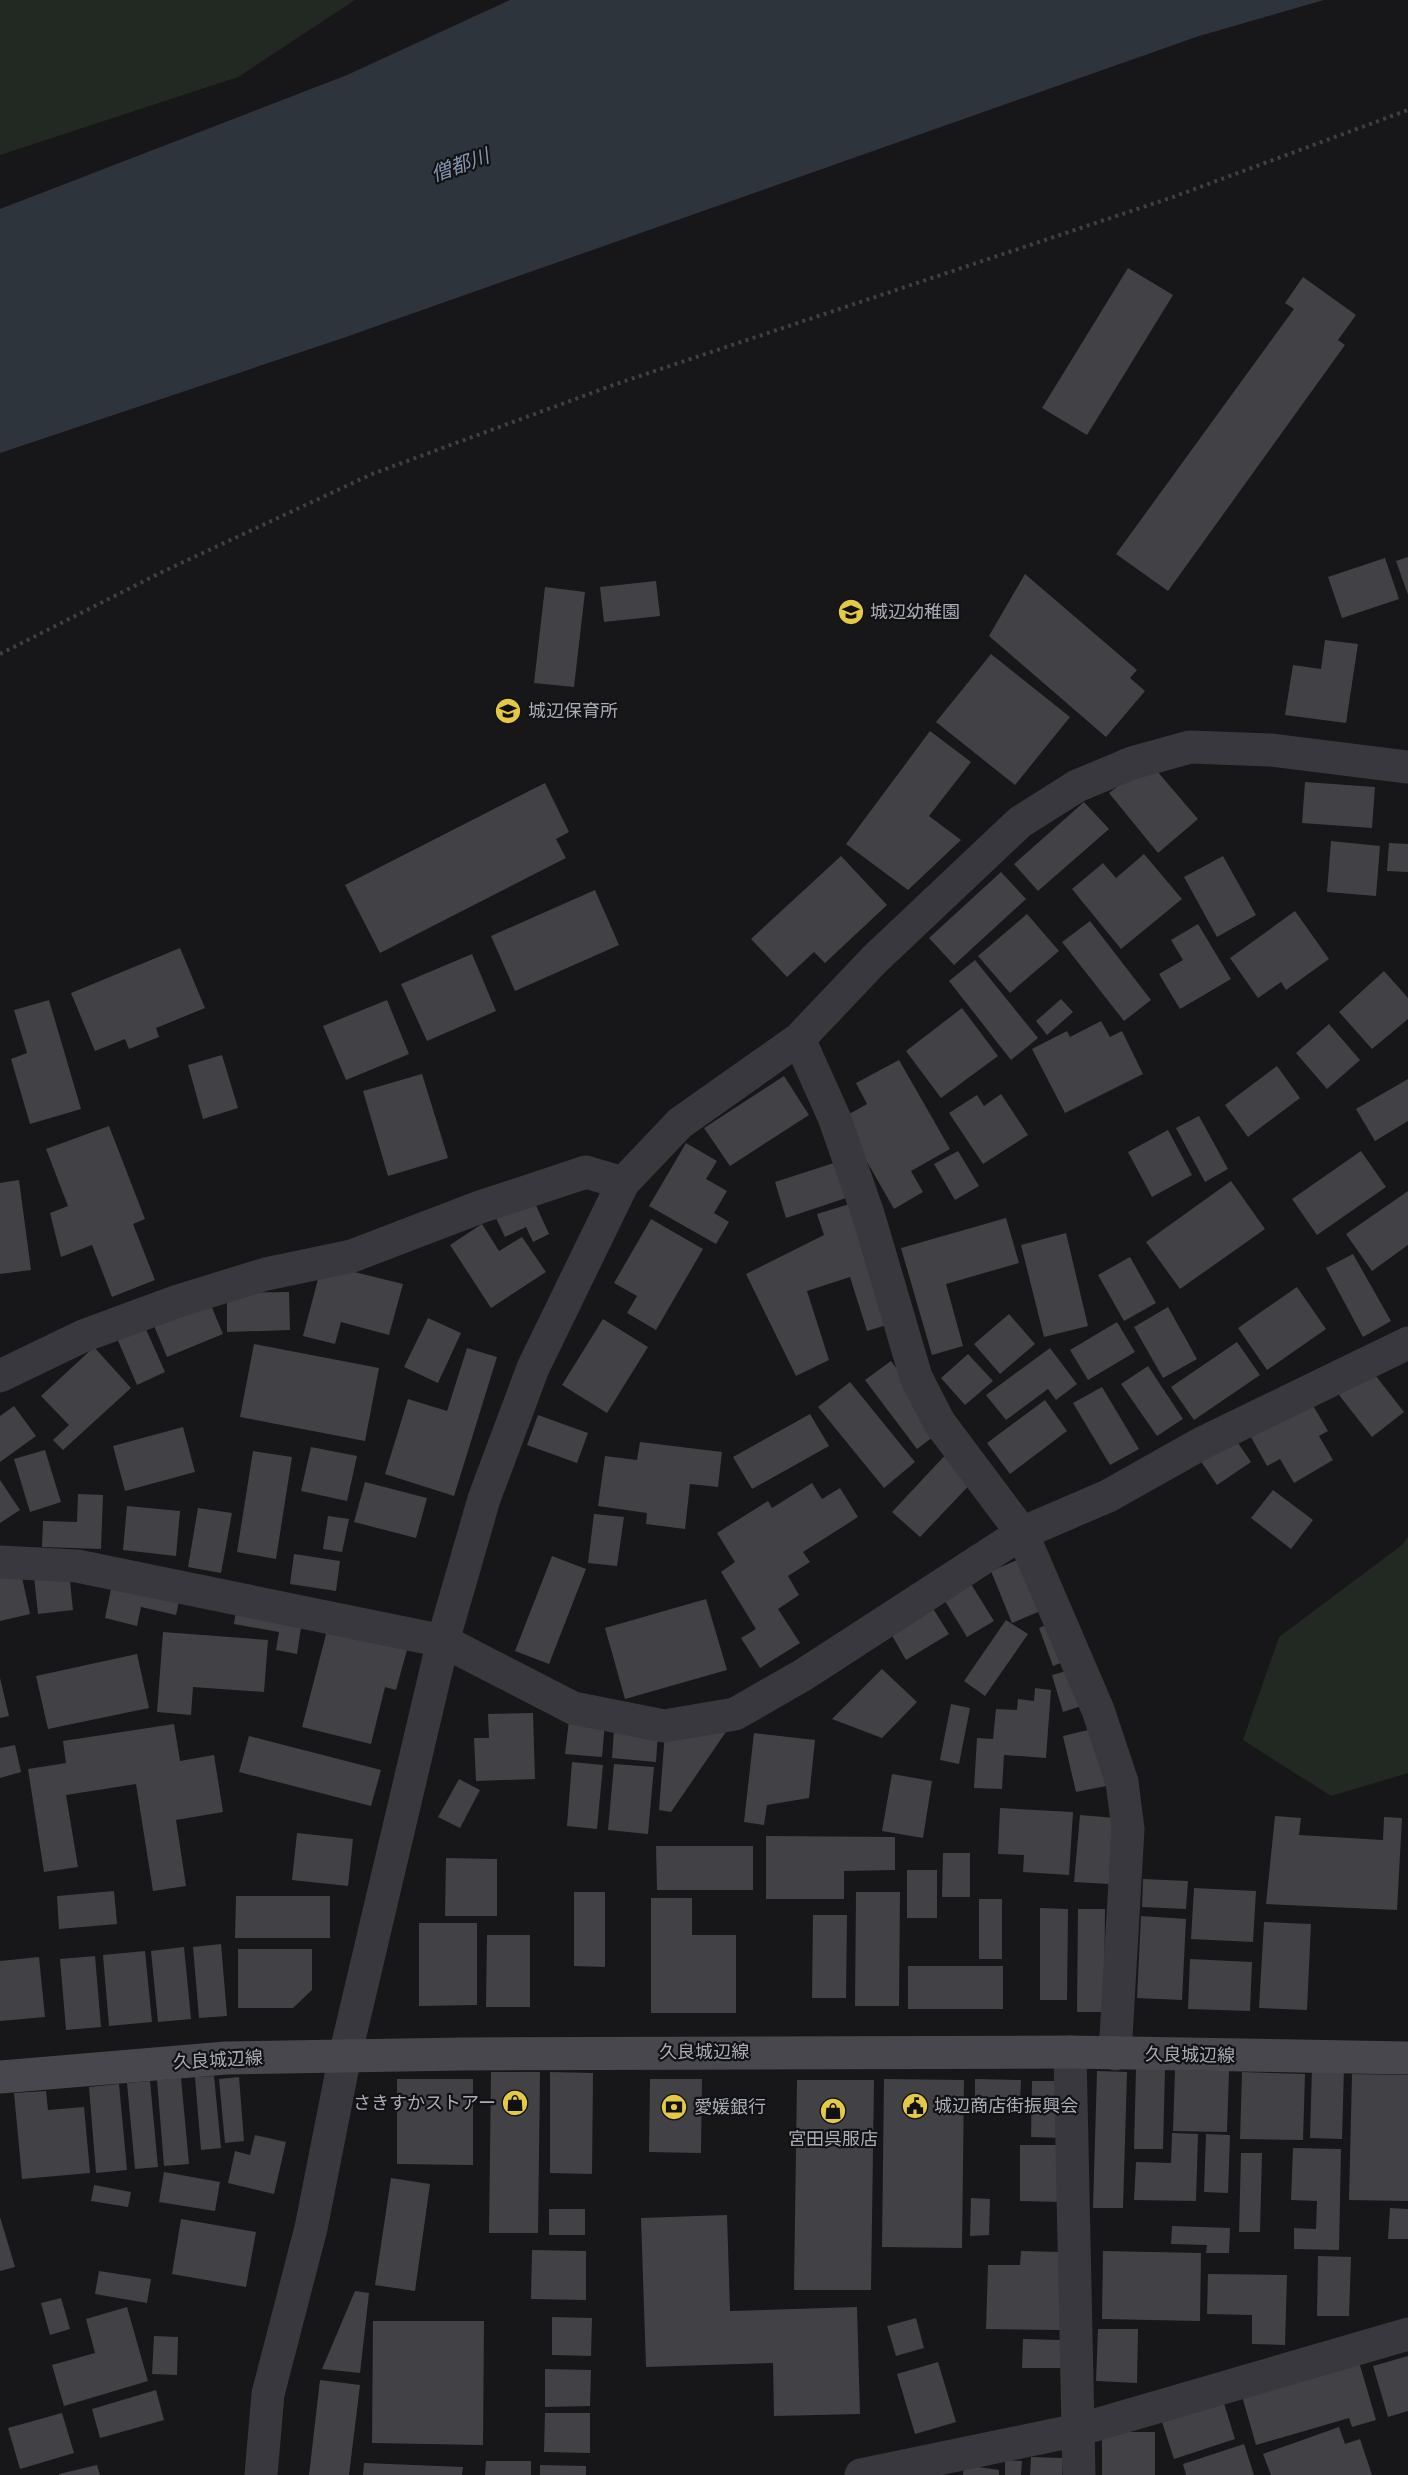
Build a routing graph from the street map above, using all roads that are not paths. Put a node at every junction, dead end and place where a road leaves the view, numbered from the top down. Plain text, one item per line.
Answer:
1 (1408, 767) edge
2 (799, 1039) junction
3 (623, 1183) junction
4 (1408, 1343) edge
5 (0, 1376) edge
6 (1022, 1533) junction
7 (0, 1562) edge
8 (443, 1641) junction
9 (1070, 2052) junction
10 (1115, 2054) junction
11 (345, 2056) junction
12 (1408, 2058) edge
13 (0, 2077) edge
14 (1408, 2334) edge
15 (1078, 2430) junction
16 (261, 2475) edge
17 (861, 2475) edge
18 (1078, 2475) edge

1 - 2 street
2 - 3 street
2 - 6 street
3 - 5 street
3 - 8 street
4 - 6 street
6 - 8 street
6 - 10 street
7 - 8 street
8 - 11 street
9 - 10 main road, 久良城辺線
9 - 11 main road, 久良城辺線
9 - 15 street
10 - 12 main road, 久良城辺線
11 - 13 main road, 久良城辺線
11 - 16 street
14 - 15 street
15 - 17 street
15 - 18 street

